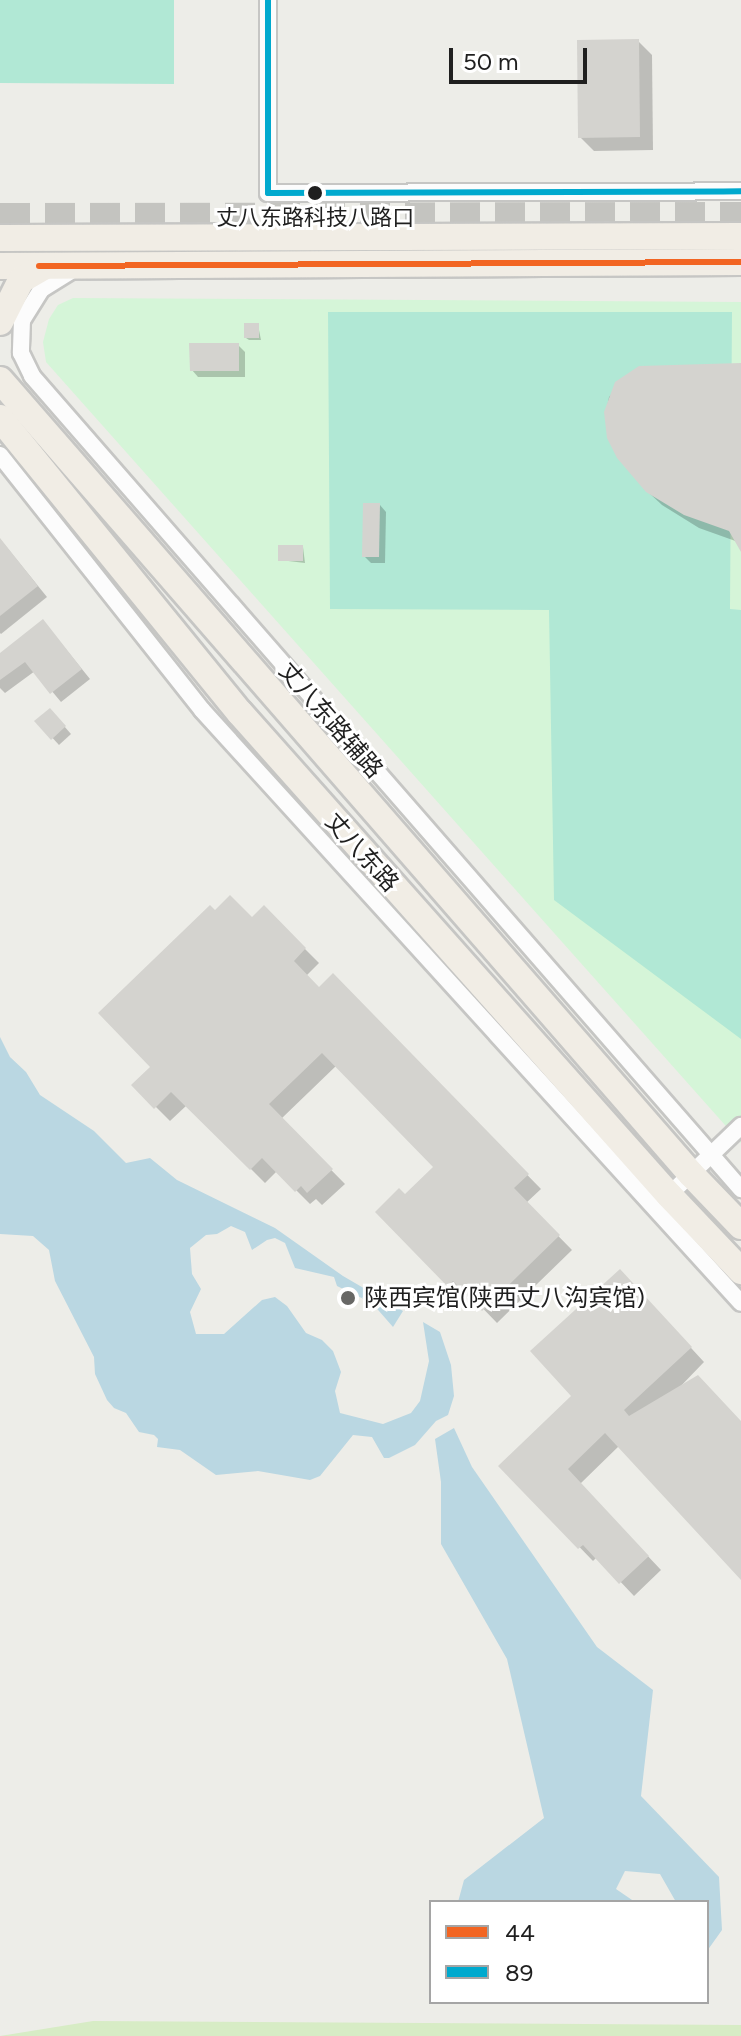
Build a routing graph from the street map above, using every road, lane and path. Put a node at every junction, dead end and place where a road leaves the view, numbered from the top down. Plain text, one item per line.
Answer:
1 (268, 0) edge
2 (741, 191) edge
3 (741, 236) edge
4 (0, 238) edge
5 (741, 262) edge
6 (107, 265) junction
7 (0, 266) edge
8 (46, 266) junction
9 (0, 322) edge
10 (2, 380) edge
11 (0, 418) edge
12 (0, 455) edge
13 (741, 1126) edge
14 (700, 1164) junction
15 (741, 1189) edge
16 (669, 1195) junction
17 (741, 1226) edge
18 (741, 1271) edge
19 (741, 1303) edge

1 - 2 street
3 - 4 main road
5 - 6 main road
6 - 8 main road
6 - 14 street, 丈八东路辅路
7 - 8 main road
8 - 9 main road
10 - 14 main road, 丈八东路
11 - 16 main road, 丈八东路
12 - 19 street
13 - 14 street
14 - 15 street, 丈八东路辅路
14 - 16 street
14 - 17 main road, 丈八东路
16 - 18 main road, 丈八东路

